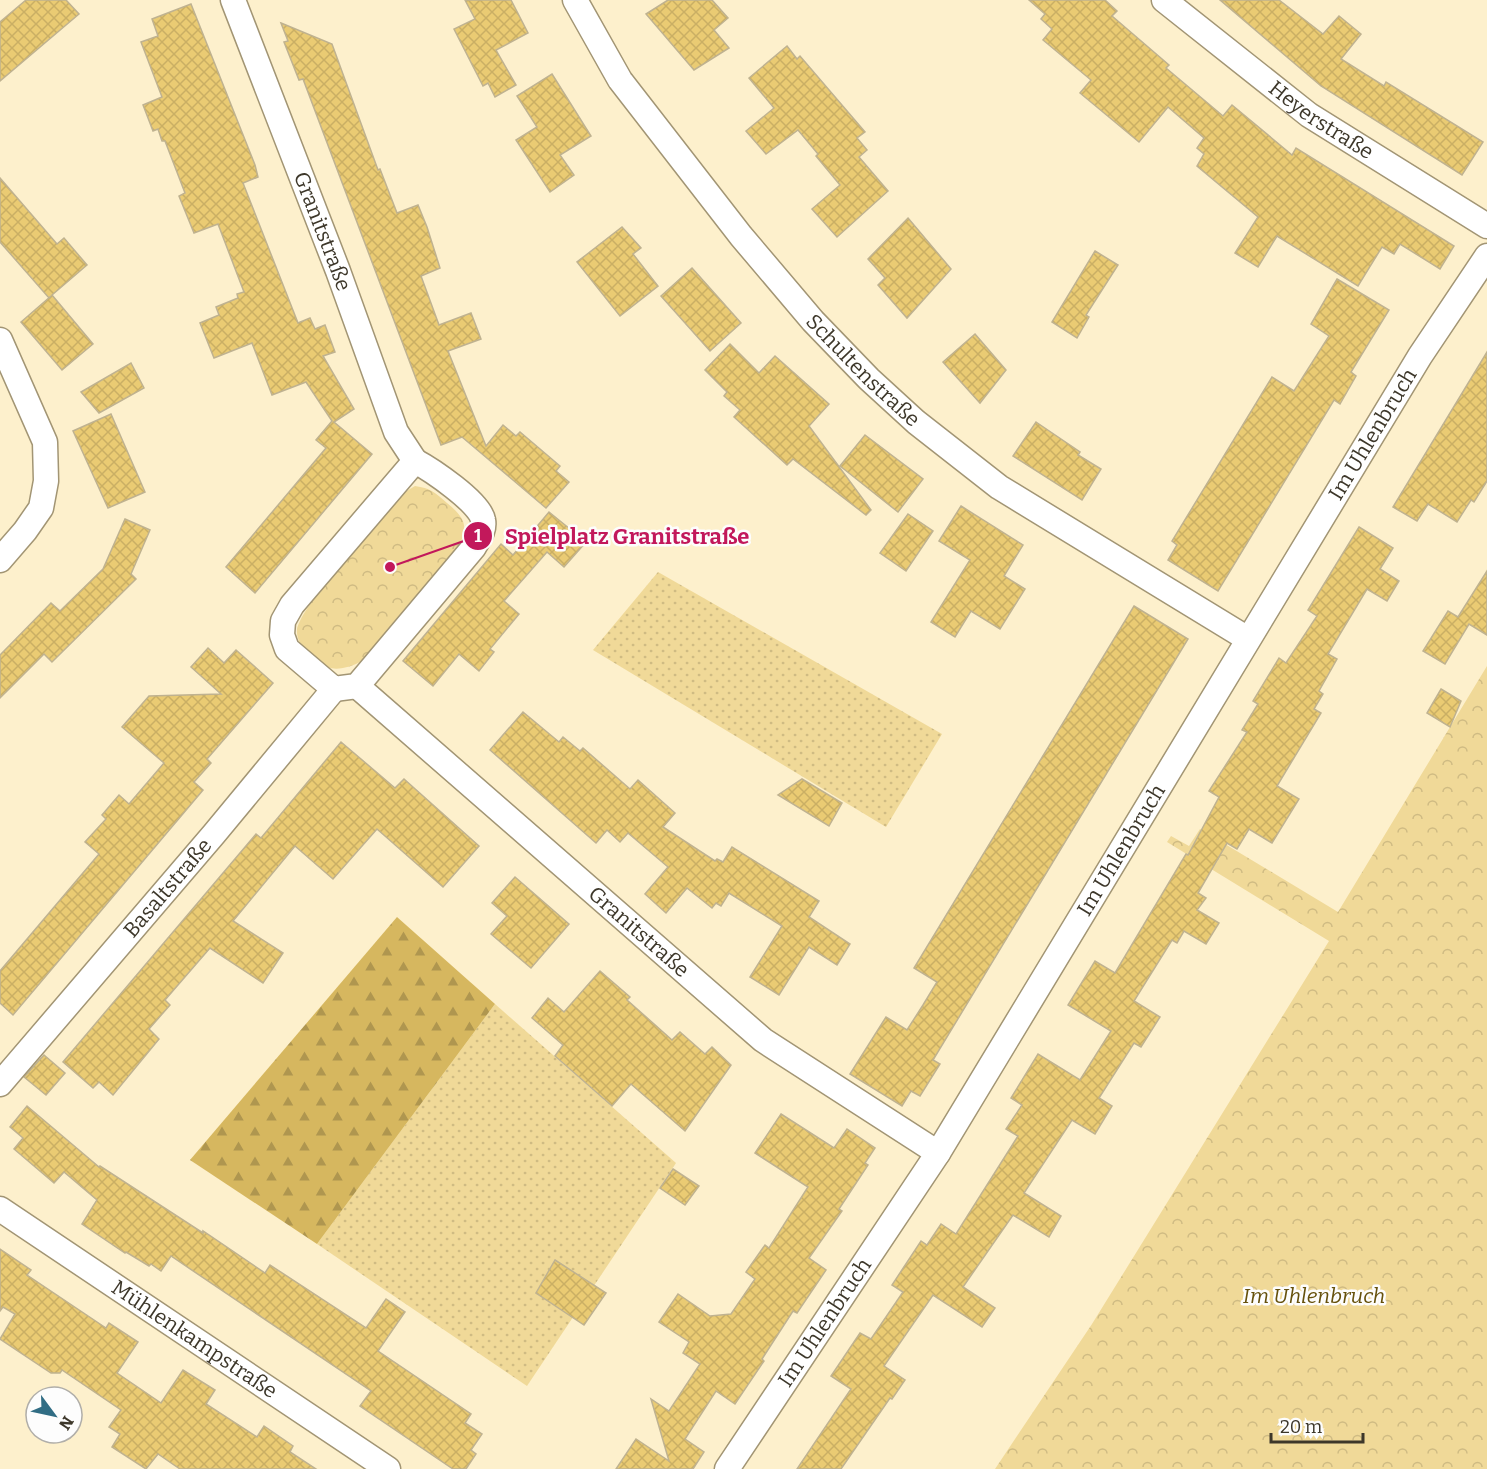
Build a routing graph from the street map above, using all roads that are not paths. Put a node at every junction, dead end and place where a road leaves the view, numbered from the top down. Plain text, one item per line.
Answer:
1 (233, 0) edge
2 (574, 0) edge
3 (1164, 0) edge
4 (1487, 226) edge
5 (1487, 256) edge
6 (0, 340) edge
7 (414, 461) junction
8 (0, 560) edge
9 (1248, 639) junction
10 (346, 687) junction
11 (0, 1084) edge
12 (938, 1153) junction
13 (0, 1209) edge
14 (388, 1469) edge
15 (727, 1469) edge

1 - 7 street, Granitstraße
2 - 9 street, Schultenstraße
3 - 4 street, Heyerstraße
5 - 9 street, Im Uhlenbruch
6 - 8 street
7 - 10 street, Granitstraße
7 - 10 street, Granitstraße
9 - 12 street, Im Uhlenbruch
10 - 11 street, Basaltstraße
10 - 12 street, Granitstraße
12 - 15 street, Im Uhlenbruch
13 - 14 street, Mühlenkampstraße

